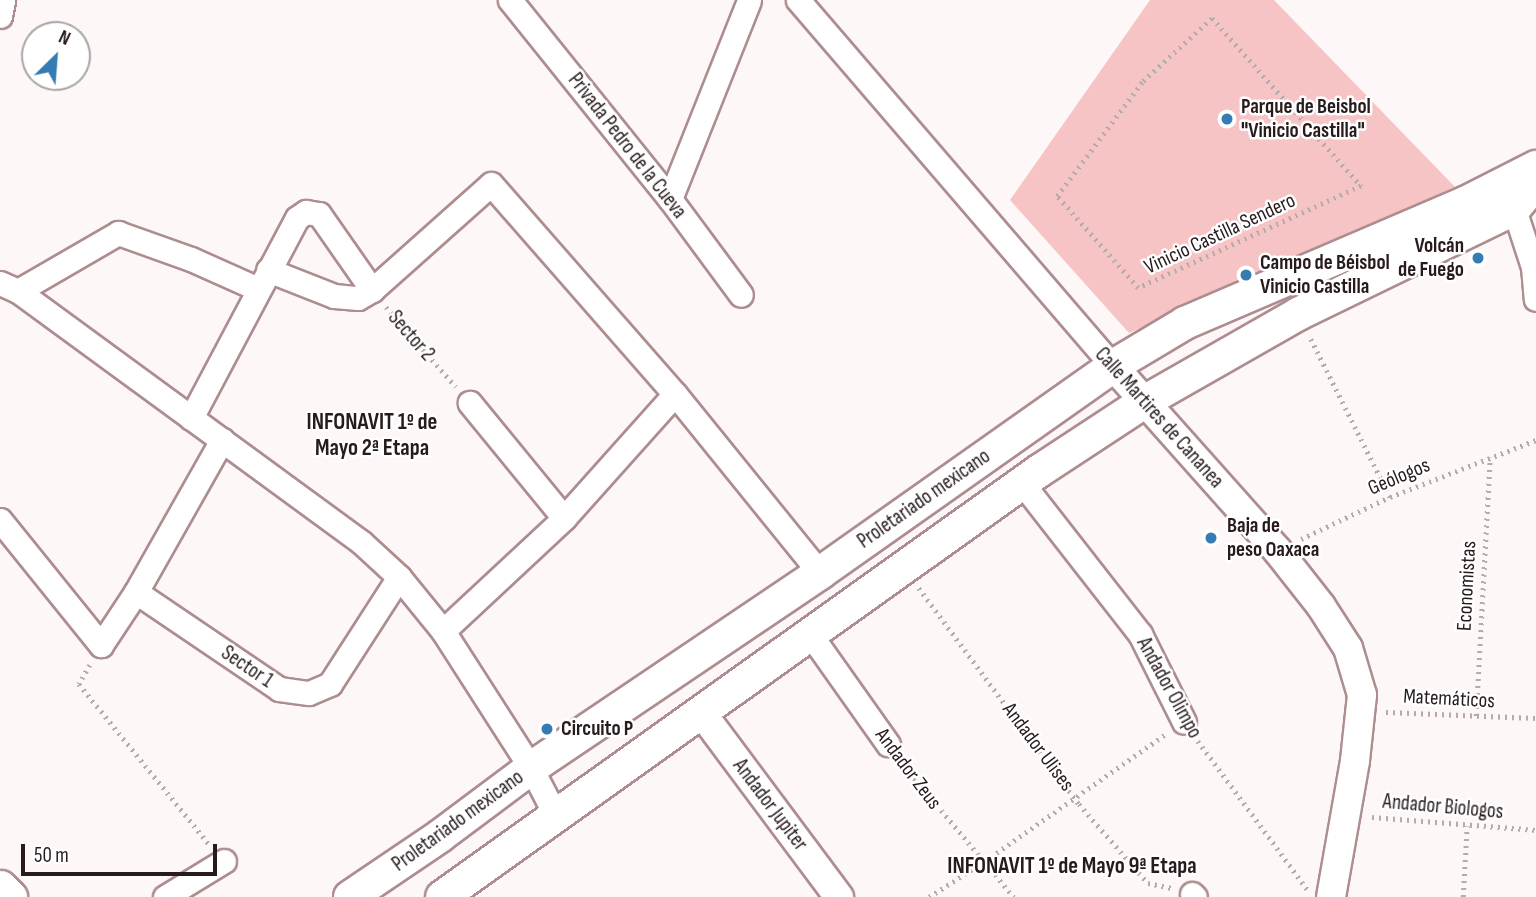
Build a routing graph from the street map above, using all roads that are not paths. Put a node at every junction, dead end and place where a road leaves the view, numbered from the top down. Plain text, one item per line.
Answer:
1 (3, 0) edge
2 (510, 0) edge
3 (749, 0) edge
4 (798, 0) edge
5 (0, 16) edge
6 (1536, 167) edge
7 (1536, 183) edge
8 (1506, 198) junction
9 (670, 199) junction
10 (263, 279) junction
11 (9, 287) edge
12 (372, 290) junction
13 (741, 295) dead end
14 (1536, 299) edge
15 (1113, 366) junction
16 (675, 394) junction
17 (1144, 402) junction
18 (470, 403) road end
19 (191, 418) junction
20 (222, 440) junction
21 (1022, 483) junction
22 (564, 518) junction
23 (0, 520) edge
24 (877, 531) junction
25 (903, 567) junction
26 (820, 573) junction
27 (399, 577) junction
28 (136, 593) junction
29 (443, 631) junction
30 (810, 634) junction
31 (701, 712) junction
32 (1184, 722) road end
33 (888, 744) road end
34 (531, 768) junction
35 (556, 816) junction
36 (224, 861) road end
37 (0, 888) edge
38 (9, 897) edge
39 (165, 897) edge
40 (350, 897) edge
41 (442, 897) edge
42 (839, 897) edge
43 (1331, 897) edge

1 - 5 street
2 - 9 street, Privada Pedro de la Cueva
3 - 9 street
4 - 15 street, Calle Martires de Cananea
6 - 8 main road, Proletariado mexicano
7 - 8 main road, Proletariado mexicano
8 - 14 street
8 - 15 main road, Proletariado mexicano
8 - 17 main road, Proletariado mexicano
9 - 13 street, Privada Pedro de la Cueva
10 - 11 street
10 - 12 street
10 - 12 street, Sector 2
10 - 19 street, Sector 2
11 - 19 street
12 - 16 street
15 - 17 street, Calle Martires de Cananea
15 - 24 main road, Proletariado mexicano
16 - 22 street
16 - 26 street
17 - 21 main road, Proletariado mexicano
17 - 43 street, Calle Martires de Cananea
18 - 22 street
19 - 20 street
20 - 27 street
20 - 28 street
21 - 25 main road, Proletariado mexicano
21 - 32 street, Andador Olimpo
22 - 29 street
23 - 28 street
24 - 25 main road
24 - 26 main road, Proletariado mexicano
25 - 30 main road, Proletariado mexicano
26 - 34 main road, Proletariado mexicano
27 - 28 street, Sector 1
27 - 29 street
29 - 34 street
30 - 31 main road, Proletariado mexicano
30 - 33 street, Andador Zeus
31 - 35 main road, Proletariado mexicano
31 - 42 street, Andador Jupiter
34 - 35 street
34 - 40 main road, Proletariado mexicano
35 - 41 main road, Proletariado mexicano
36 - 39 street
37 - 38 main road

